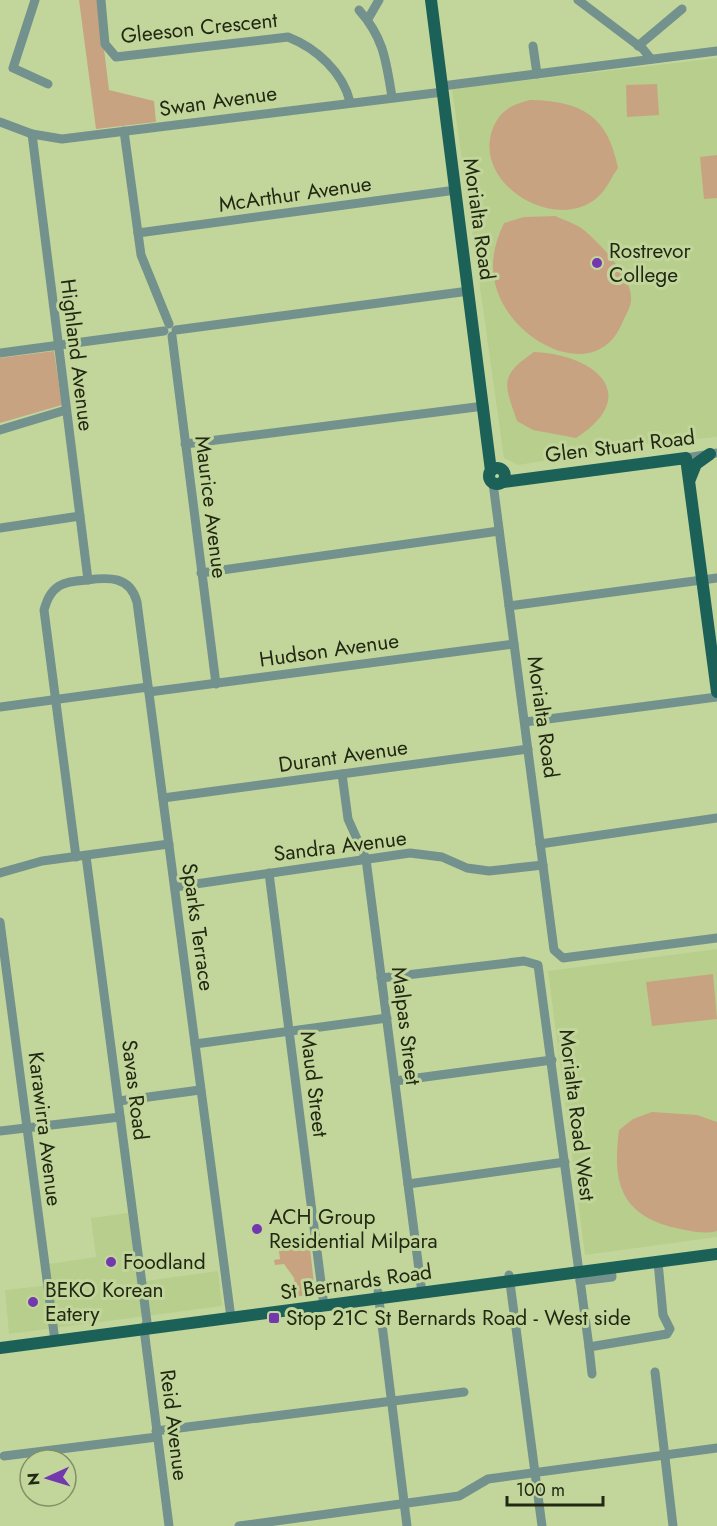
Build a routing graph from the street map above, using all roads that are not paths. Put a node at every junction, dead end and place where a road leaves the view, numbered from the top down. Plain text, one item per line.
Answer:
1 (35, 0) edge
2 (101, 0) edge
3 (379, 0) edge
4 (431, 0) edge
5 (578, 0) edge
6 (682, 9) dead end
7 (359, 10) dead end
8 (368, 19) junction
9 (533, 46) dead end
10 (639, 46) junction
11 (717, 51) edge
12 (651, 59) junction
13 (537, 74) junction
14 (48, 84) dead end
15 (442, 89) junction
16 (392, 97) junction
17 (350, 102) junction
18 (0, 122) edge
19 (124, 131) junction
20 (32, 134) junction
21 (456, 190) junction
22 (138, 233) junction
23 (469, 291) junction
24 (170, 330) junction
25 (57, 345) junction
26 (0, 352) edge
27 (484, 406) junction
28 (66, 410) junction
29 (0, 430) edge
30 (185, 444) junction
31 (714, 454) edge
32 (686, 458) junction
33 (499, 476) junction
34 (689, 483) junction
35 (80, 516) junction
36 (0, 528) edge
37 (499, 531) junction
38 (201, 573) junction
39 (717, 578) edge
40 (88, 580) junction
41 (702, 580) junction
42 (509, 606) junction
43 (514, 644) junction
44 (216, 684) junction
45 (149, 690) junction
46 (717, 692) edge
47 (717, 698) edge
48 (56, 701) junction
49 (0, 707) edge
50 (525, 722) junction
51 (528, 749) junction
52 (342, 774) junction
53 (163, 798) junction
54 (717, 818) edge
55 (169, 844) junction
56 (540, 844) junction
57 (81, 856) junction
58 (366, 859) junction
59 (543, 865) junction
60 (0, 873) edge
61 (269, 873) junction
62 (175, 886) junction
63 (0, 922) edge
64 (717, 938) edge
65 (381, 978) junction
66 (387, 1018) junction
67 (289, 1030) junction
68 (195, 1044) junction
69 (552, 1060) junction
70 (395, 1082) junction
71 (200, 1090) junction
72 (119, 1101) junction
73 (120, 1117) junction
74 (27, 1128) junction
75 (0, 1131) edge
76 (565, 1162) junction
77 (408, 1184) junction
78 (717, 1248) edge
79 (717, 1254) edge
80 (658, 1262) junction
81 (579, 1273) junction
82 (510, 1278) junction
83 (422, 1289) junction
84 (378, 1295) junction
85 (324, 1303) junction
86 (230, 1315) junction
87 (145, 1326) junction
88 (54, 1338) junction
89 (0, 1342) edge
90 (589, 1347) junction
91 (0, 1348) edge
92 (655, 1372) dead end
93 (592, 1374) dead end
94 (464, 1392) dead end
95 (391, 1403) junction
96 (157, 1434) junction
97 (717, 1448) edge
98 (4, 1456) dead end
99 (664, 1456) junction
100 (535, 1472) junction
101 (404, 1504) junction
102 (169, 1526) edge
103 (239, 1526) edge
104 (407, 1526) edge
105 (542, 1526) edge
106 (673, 1526) edge

1 - 14 street
2 - 17 street, Gleeson Crescent
3 - 8 street
4 - 15 main road, Morialta Road
5 - 10 street
6 - 10 street
7 - 8 street
8 - 16 street
9 - 13 street
10 - 12 street
11 - 12 street, Swan Avenue
12 - 13 street, Swan Avenue
13 - 15 street, Swan Avenue
15 - 16 street, Swan Avenue
15 - 21 main road, Morialta Road
16 - 17 street, Swan Avenue
17 - 19 street, Swan Avenue
18 - 20 street, Swan Avenue
19 - 20 street, Swan Avenue
19 - 22 street, Maurice Avenue
20 - 25 street, Highland Avenue
21 - 22 street, McArthur Avenue
21 - 23 main road, Morialta Road
22 - 24 street, Maurice Avenue
23 - 24 street
23 - 27 main road, Morialta Road
24 - 25 street
24 - 30 street, Maurice Avenue
25 - 26 street
25 - 28 street, Highland Avenue
27 - 30 street
27 - 33 main road, Morialta Road
28 - 29 street
28 - 35 street, Highland Avenue
30 - 38 street, Maurice Avenue
31 - 32 street, Glen Stuart Road
31 - 34 main road
32 - 33 main road, Glen Stuart Road
32 - 34 main road
33 - 37 street, Morialta Road
34 - 41 main road
35 - 36 street
35 - 40 street, Highland Avenue
37 - 38 street
37 - 42 street, Morialta Road
38 - 44 street, Maurice Avenue
39 - 41 street
40 - 45 street, Sparks Terrace
40 - 48 street, Sparks Terrace
41 - 42 street
41 - 46 main road
42 - 43 street, Morialta Road
43 - 44 street, Hudson Avenue
43 - 50 street, Morialta Road
44 - 45 street, Hudson Avenue
45 - 48 street, Hudson Avenue
45 - 53 street, Sparks Terrace
47 - 50 street
48 - 49 street, Hudson Avenue
48 - 57 street, Savas Road
50 - 51 street, Morialta Road
51 - 52 street, Durant Avenue
51 - 56 street, Morialta Road
52 - 53 street, Durant Avenue
52 - 58 street, Malpas Street
53 - 55 street, Sparks Terrace
54 - 56 street
55 - 57 street
55 - 62 street, Sparks Terrace
56 - 59 street, Morialta Road
57 - 60 street
57 - 72 street, Savas Road
58 - 59 street, Sandra Avenue
58 - 61 street, Sandra Avenue
58 - 65 street, Malpas Street
59 - 64 street, Morialta Road
61 - 62 street, Sandra Avenue
61 - 67 street, Maud Street
62 - 68 street, Sparks Terrace
63 - 74 street, Karawirra Avenue
65 - 66 street, Malpas Street
65 - 69 street, Morialta Road West
66 - 67 street
66 - 70 street, Malpas Street
67 - 68 street
67 - 85 street, Maud Street
68 - 71 street, Sparks Terrace
69 - 70 street
69 - 76 street, Morialta Road West
70 - 77 street, Malpas Street
71 - 72 street
71 - 86 street, Sparks Terrace
72 - 73 street, Savas Road
73 - 74 street
73 - 87 street, Savas Road
74 - 75 street
74 - 88 street, Karawirra Avenue
76 - 77 street
76 - 81 street, Morialta Road West
77 - 83 street, Malpas Street
78 - 81 main road, St Bernards Road
79 - 80 main road, St Bernards Road
80 - 81 main road, St Bernards Road
80 - 90 street
81 - 82 main road, St Bernards Road
81 - 90 street, Morialta Road West
82 - 83 main road, St Bernards Road
82 - 100 street
83 - 84 main road, St Bernards Road
84 - 85 main road, St Bernards Road
84 - 95 street
85 - 86 main road, St Bernards Road
86 - 87 main road, St Bernards Road
87 - 88 main road, St Bernards Road
87 - 96 street, Reid Avenue
88 - 89 main road, St Bernards Road
88 - 91 main road, St Bernards Road
90 - 93 street, Morialta Road West
92 - 99 street
94 - 95 street
95 - 96 street
95 - 101 street
96 - 98 street
96 - 102 street, Reid Avenue
97 - 99 street
99 - 100 street
99 - 106 street
100 - 101 street
100 - 105 street
101 - 103 street
101 - 104 street

